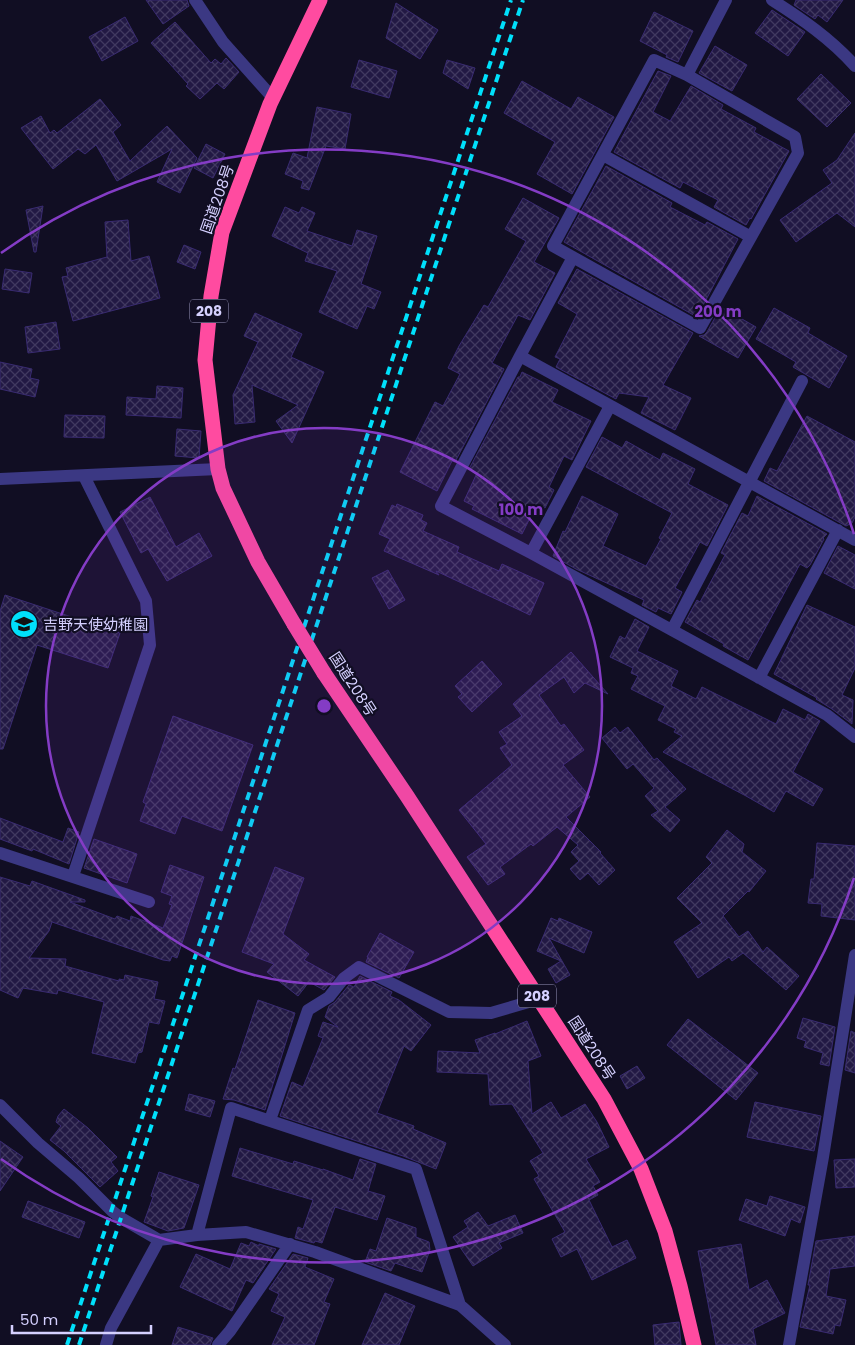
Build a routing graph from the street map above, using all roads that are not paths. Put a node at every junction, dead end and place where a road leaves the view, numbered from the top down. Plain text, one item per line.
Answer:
1 (195, 0) edge
2 (320, 0) edge
3 (726, 0) edge
4 (772, 0) edge
5 (855, 66) edge
6 (687, 75) junction
7 (273, 98) junction
8 (603, 155) junction
9 (751, 236) junction
10 (573, 257) junction
11 (520, 356) junction
12 (802, 381) dead end
13 (610, 406) junction
14 (218, 469) junction
15 (84, 476) junction
16 (0, 479) edge
17 (748, 481) junction
18 (838, 530) junction
19 (855, 540) edge
20 (531, 553) junction
21 (672, 630) junction
22 (759, 678) junction
23 (855, 737) edge
24 (0, 853) edge
25 (73, 876) junction
26 (149, 902) dead end
27 (855, 955) edge
28 (539, 999) junction
29 (0, 1105) edge
30 (270, 1120) junction
31 (197, 1235) junction
32 (159, 1240) junction
33 (290, 1244) junction
34 (460, 1305) junction
35 (106, 1345) edge
36 (218, 1345) edge
37 (505, 1345) edge
38 (694, 1345) edge
39 (789, 1345) edge

1 - 7 street
2 - 7 highway, 国道208号 / 208
3 - 6 street
4 - 5 street
6 - 8 street
6 - 9 street
7 - 14 highway, 国道208号 / 208
8 - 9 street
8 - 10 street
9 - 10 street
10 - 11 street
11 - 13 street
11 - 20 street
12 - 17 street
13 - 17 street
13 - 20 street
14 - 15 street
14 - 28 highway, 国道208号 / 208, bridge
15 - 16 street
15 - 25 street
17 - 18 street
17 - 21 street
18 - 19 street
18 - 22 street
20 - 21 street
21 - 22 street
22 - 23 street
24 - 25 street
25 - 26 street
27 - 39 street
28 - 30 street
28 - 38 highway, 国道208号 / 208
29 - 32 street
30 - 31 street
30 - 34 street
31 - 32 street
31 - 33 street
32 - 35 street
33 - 34 street
33 - 36 street
34 - 37 street

